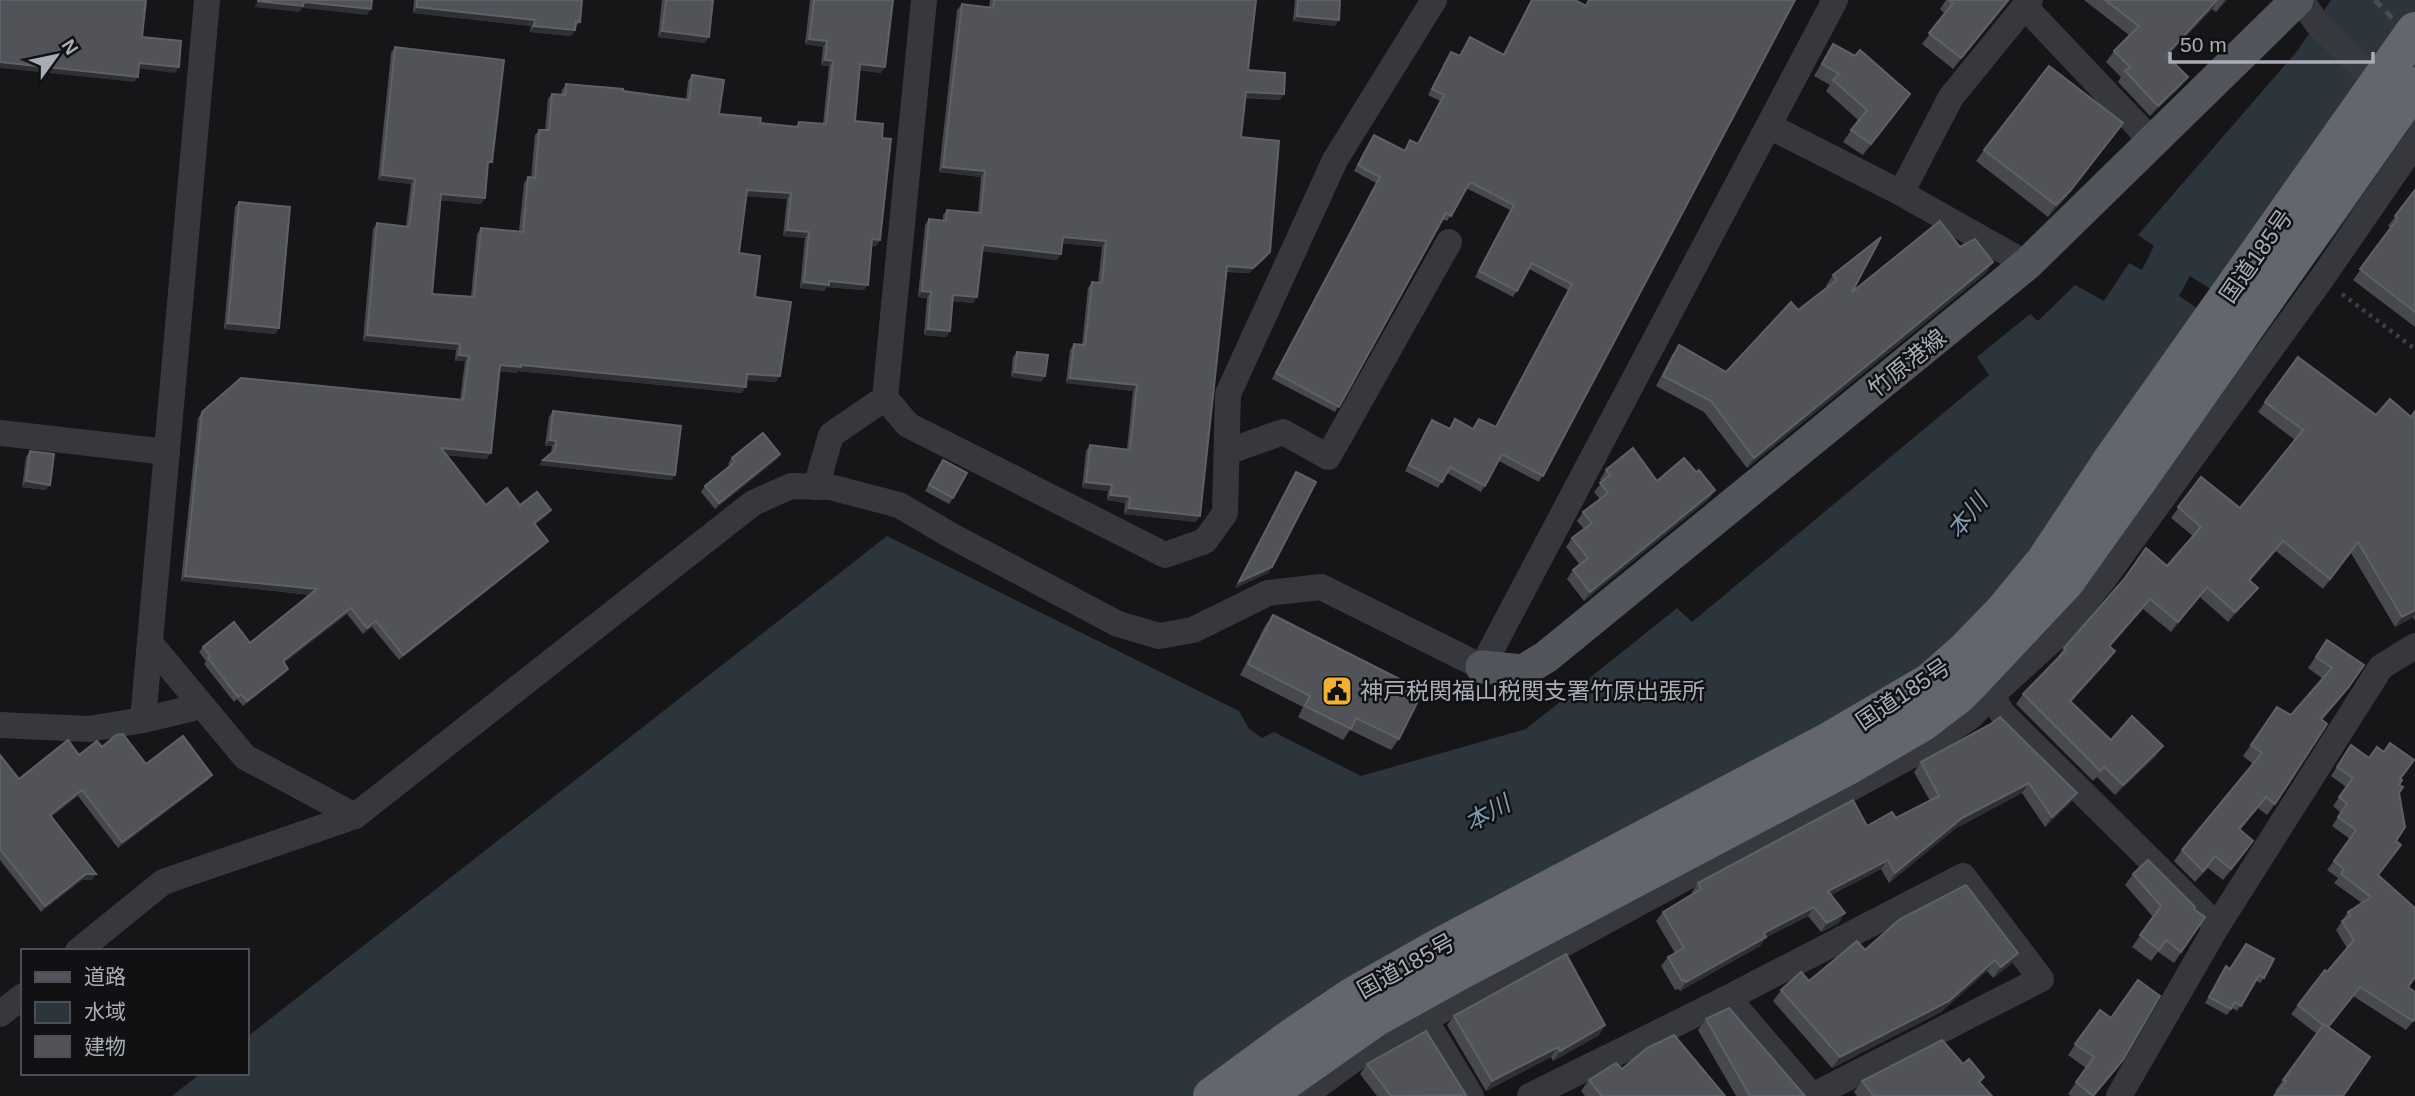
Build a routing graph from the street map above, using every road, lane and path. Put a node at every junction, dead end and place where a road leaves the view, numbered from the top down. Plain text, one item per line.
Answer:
1 (207, 0) edge
2 (924, 0) edge
3 (1434, 0) edge
4 (1835, 0) edge
5 (2028, 4) edge
6 (2305, 8) edge
7 (2415, 31) edge
8 (2415, 86) edge
9 (2415, 119) edge
10 (1769, 126) junction
11 (2152, 141) junction
12 (2415, 143) edge
13 (1901, 193) junction
14 (1449, 242) dead end
15 (2027, 264) junction
16 (2322, 278) junction
17 (2415, 349) edge
18 (885, 398) junction
19 (0, 433) edge
20 (167, 452) junction
21 (1227, 452) junction
22 (816, 487) junction
23 (150, 643) junction
24 (2415, 646) edge
25 (1482, 667) junction
26 (1976, 682) junction
27 (201, 706) junction
28 (143, 720) junction
29 (0, 725) edge
30 (355, 816) junction
31 (2217, 926) junction
32 (80, 949) edge
33 (21, 998) edge
34 (1728, 998) junction
35 (1418, 1009) junction
36 (0, 1014) edge
37 (1212, 1096) edge
38 (1264, 1096) edge
39 (1304, 1096) edge
40 (1471, 1096) edge
41 (1530, 1096) edge
42 (1812, 1096) edge
43 (2119, 1096) edge

1 - 20 street
2 - 18 street
3 - 21 street
4 - 10 street
5 - 11 street
5 - 13 street
6 - 9 street, bridge
6 - 11 main road, 竹原港線
7 - 26 highway, 国道185号, bridge
8 - 26 highway, 国道185号, bridge
10 - 13 street
10 - 25 street
11 - 15 main road, 竹原港線
12 - 16 street
13 - 15 street
14 - 21 street
15 - 25 main road, 竹原港線
16 - 17 path
16 - 26 street
18 - 21 street
18 - 22 street
19 - 20 street
20 - 23 street
22 - 25 street
22 - 30 street
23 - 27 street
23 - 28 street
24 - 31 street
26 - 31 street
26 - 35 highway, 国道185号
26 - 37 highway, 国道185号
27 - 28 street
27 - 30 street
28 - 29 street
30 - 32 street
31 - 43 street
33 - 36 street
34 - 41 street
34 - 42 street
34 - 42 street
35 - 38 highway, 国道185号
35 - 39 street
35 - 40 street

